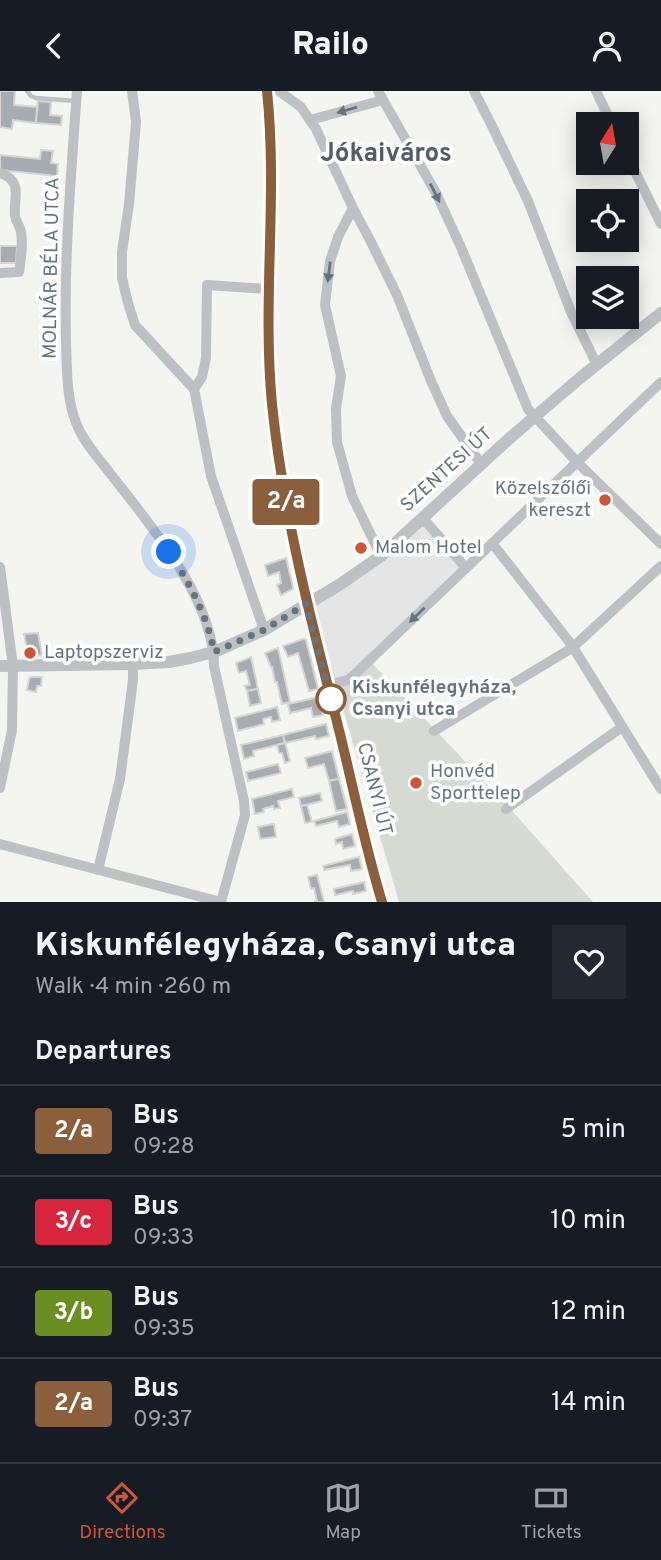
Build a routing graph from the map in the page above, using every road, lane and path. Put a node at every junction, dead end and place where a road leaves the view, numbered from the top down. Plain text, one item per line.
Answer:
1 (27, 91) edge
2 (132, 91) edge
3 (267, 91) edge
4 (279, 91) edge
5 (474, 91) edge
6 (596, 91) edge
7 (381, 95) edge
8 (76, 96) edge
9 (606, 112) edge
10 (310, 120) junction
11 (0, 173) edge
12 (637, 175) edge
13 (353, 208) junction
14 (661, 224) edge
15 (0, 273) edge
16 (268, 289) junction
17 (661, 313) edge
18 (597, 365) junction
19 (661, 381) edge
20 (194, 389) junction
21 (534, 418) junction
22 (578, 463) junction
23 (481, 464) junction
24 (422, 520) junction
25 (492, 543) junction
26 (661, 544) edge
27 (381, 556) junction
28 (661, 566) edge
29 (0, 567) edge
30 (466, 568) junction
31 (306, 604) junction
32 (264, 630) junction
33 (573, 646) junction
34 (214, 652) junction
35 (133, 664) junction
36 (6, 666) edge
37 (327, 685) junction
38 (622, 727) junction
39 (434, 731) dead end
40 (0, 788) edge
41 (661, 789) edge
42 (506, 809) dead end
43 (0, 844) edge
44 (98, 870) junction
45 (381, 901) edge
46 (221, 902) edge

1 - 8 lane
2 - 20 street
3 - 16 street
4 - 10 street
5 - 18 street
6 - 9 street
7 -> 10 street
7 -> 21 street
8 - 34 street, MOLNÁR BÉLA UTCA
10 - 13 street
11 - 15 street
12 - 14 street
13 - 23 street
13 -> 27 street
16 - 20 street
16 - 31 street
17 - 18 street, SZENTESI ÚT
18 - 21 street, SZENTESI ÚT
19 - 22 street
20 - 32 street
21 - 22 street
21 - 23 street, SZENTESI ÚT
22 - 25 street
22 - 26 street
23 - 24 street, SZENTESI ÚT
24 - 27 street, SZENTESI ÚT
24 - 30 street
25 - 30 street
25 - 33 street
27 - 31 street, SZENTESI ÚT
28 - 33 street
29 - 36 street
30 -> 37 street
31 - 32 street, SZENTESI ÚT
31 - 37 street, CSANYI ÚT
32 - 34 street, SZENTESI ÚT
33 - 38 street
33 - 39 street
34 - 35 street, SZENTESI ÚT
34 - 46 street, MOLNÁR BÉLA UTCA
35 - 36 street, SZENTESI ÚT
35 - 44 street
36 - 40 street
37 - 45 street, CSANYI ÚT
38 - 41 street
38 - 42 street
43 - 44 street
44 - 46 street

